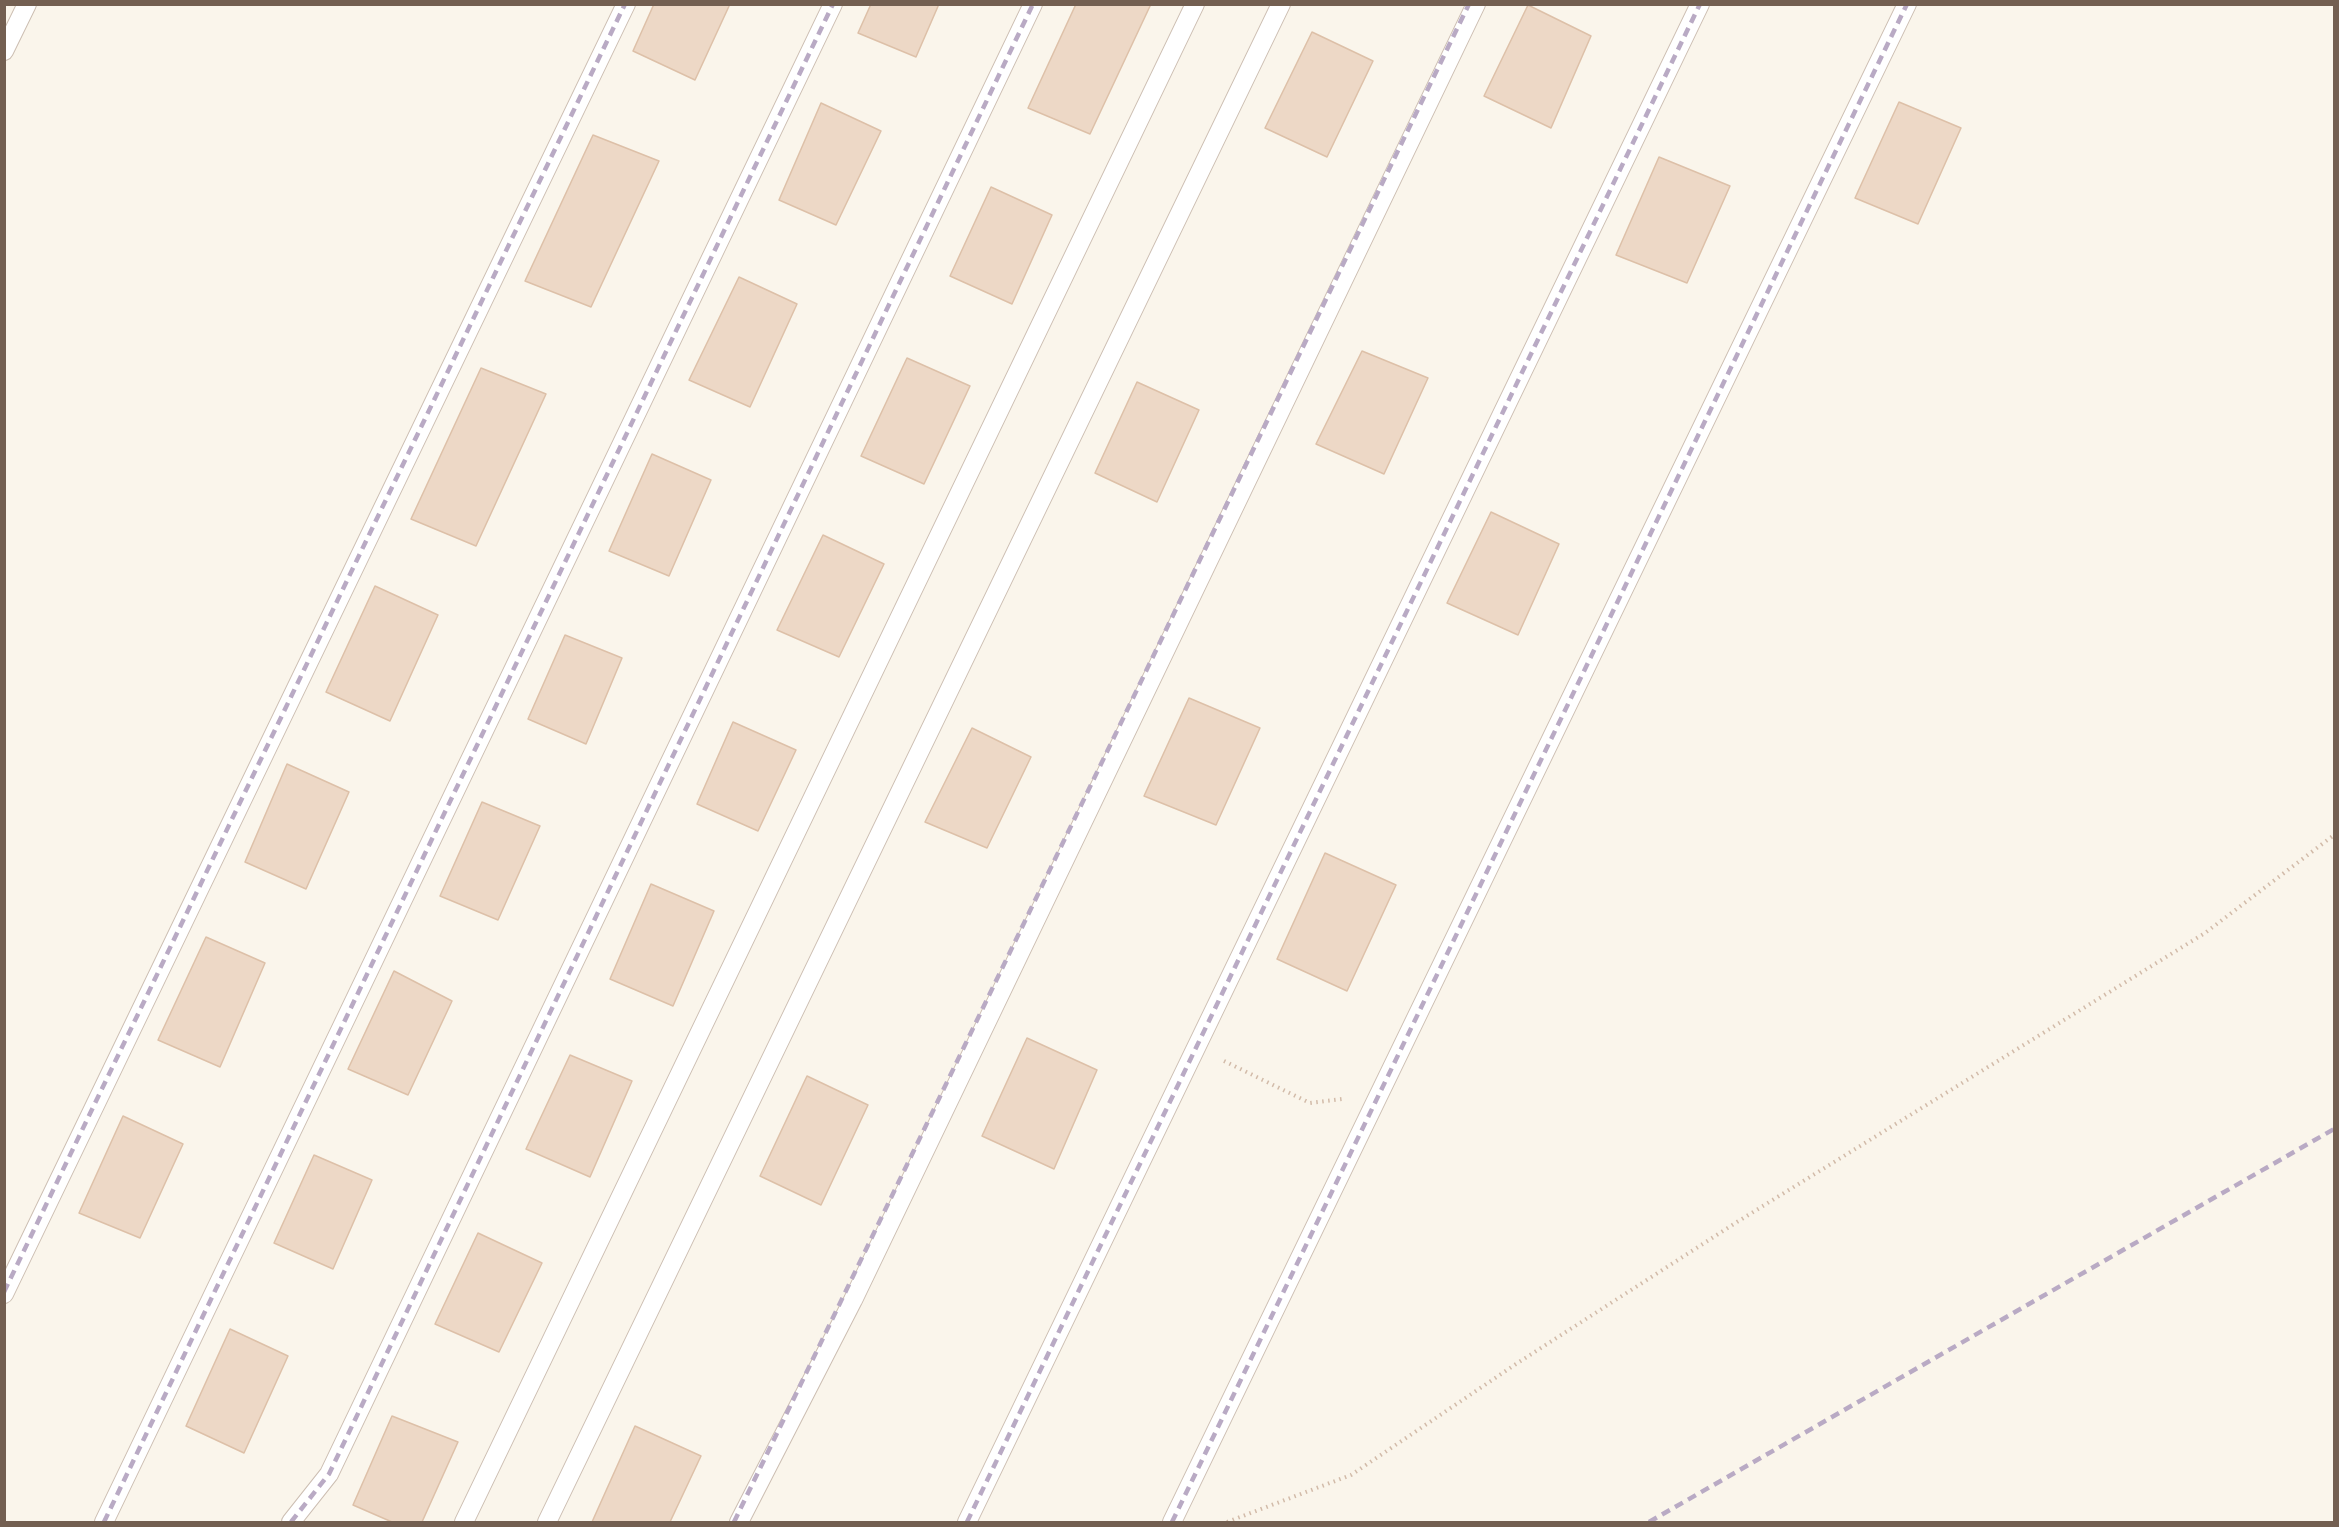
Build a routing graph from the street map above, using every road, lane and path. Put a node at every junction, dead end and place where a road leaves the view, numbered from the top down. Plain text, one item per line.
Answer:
1 (27, 4) edge
2 (626, 4) edge
3 (833, 4) edge
4 (1033, 4) edge
5 (1195, 4) edge
6 (1281, 4) edge
7 (1476, 4) edge
8 (1700, 4) edge
9 (1907, 4) edge
10 (4, 51) edge
11 (2334, 836) edge
12 (1196, 1047) junction
13 (1381, 1094) junction
14 (4, 1294) edge
15 (104, 1522) edge
16 (291, 1522) edge
17 (464, 1522) edge
18 (547, 1522) edge
19 (739, 1522) edge
20 (967, 1522) edge
21 (1172, 1522) edge
22 (1227, 1522) edge

1 - 10 lane
2 - 14 lane
3 - 15 lane
4 - 16 lane
5 - 17 lane
6 - 18 lane
7 - 19 lane
8 - 12 lane
9 - 13 lane
11 - 22 path
12 - 13 path
12 - 20 lane
13 - 21 lane

